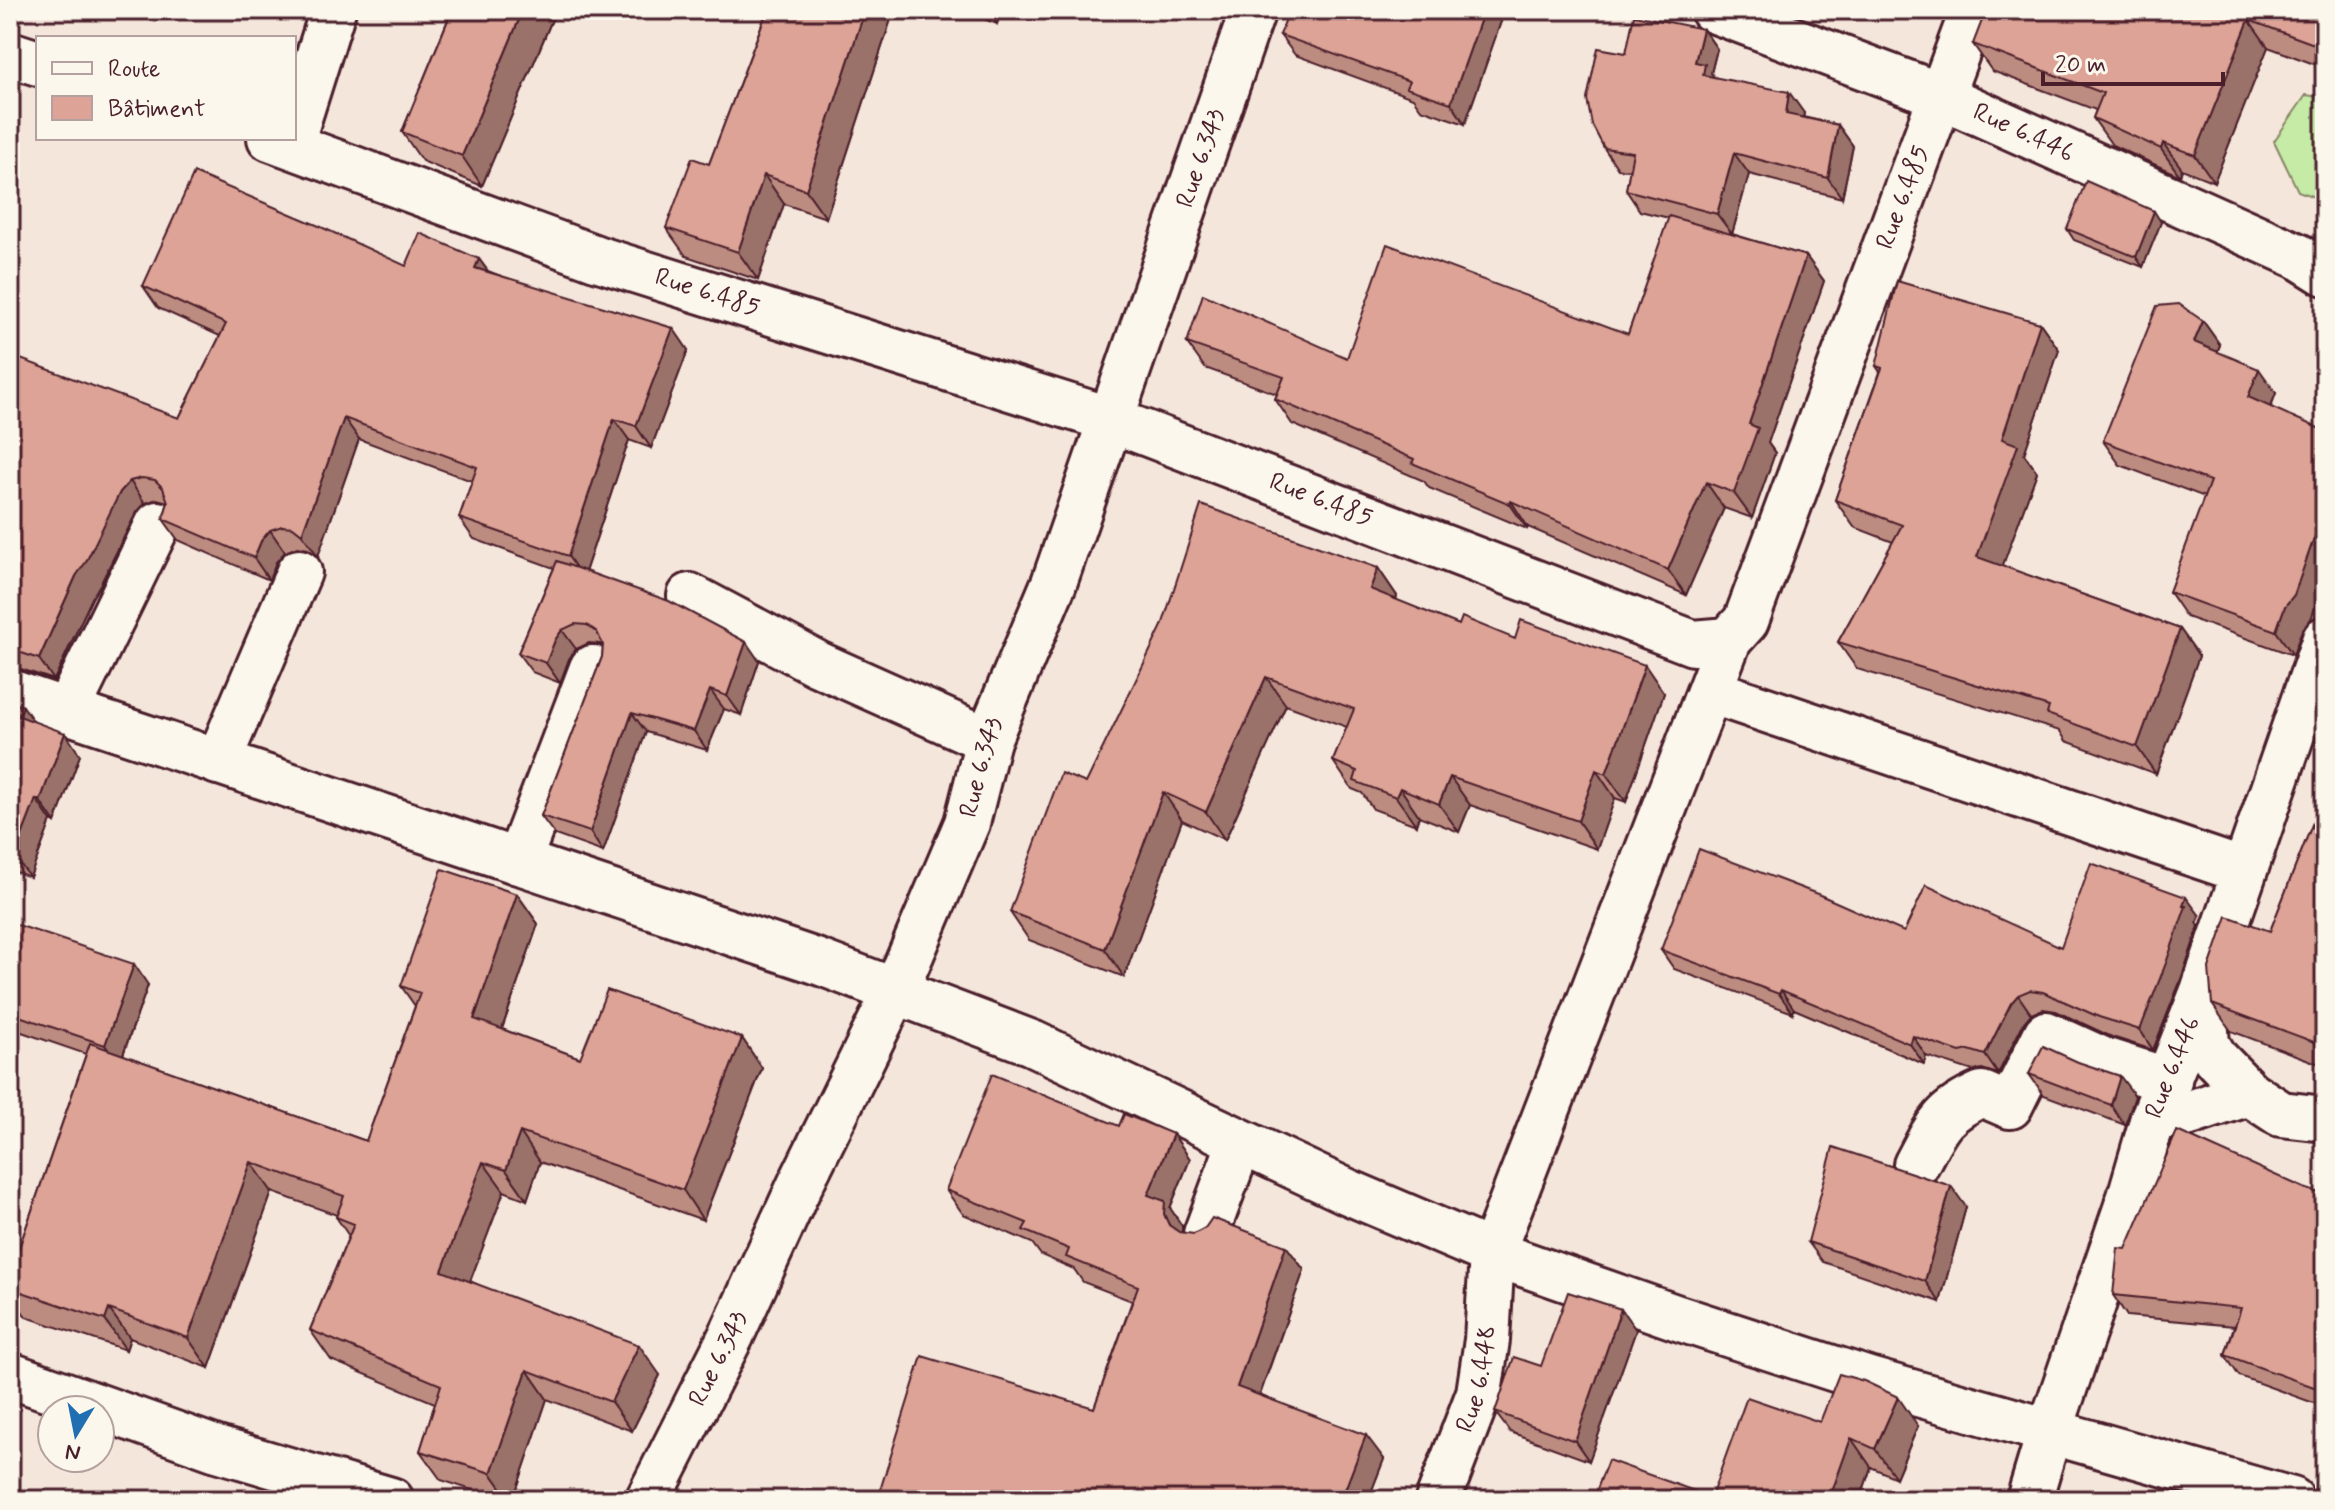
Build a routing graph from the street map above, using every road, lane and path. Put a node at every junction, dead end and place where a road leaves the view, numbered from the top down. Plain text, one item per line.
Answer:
1 (333, 10) edge
2 (1253, 10) edge
3 (1713, 10) edge
4 (1973, 10) edge
5 (10, 54) edge
6 (36, 62) edge
7 (1939, 95) junction
8 (296, 114) edge
9 (290, 140) edge
10 (2325, 273) edge
11 (1109, 419) junction
12 (158, 524) dead end
13 (299, 572) dead end
14 (690, 596) dead end
15 (2325, 639) edge
16 (1729, 640) junction
17 (592, 668) dead end
18 (1710, 691) junction
19 (10, 692) edge
20 (67, 711) junction
21 (988, 740) junction
22 (218, 762) junction
23 (518, 862) junction
24 (2244, 871) junction
25 (896, 990) junction
26 (2203, 991) junction
27 (2249, 1093) junction
28 (2161, 1099) junction
29 (2325, 1119) edge
30 (1240, 1142) junction
31 (1916, 1165) dead end
32 (1206, 1234) edge
33 (1492, 1253) junction
34 (10, 1375) edge
35 (2050, 1430) junction
36 (391, 1500) edge
37 (648, 1500) edge
38 (1438, 1500) edge
39 (2029, 1500) edge
40 (2292, 1500) edge

1 - 8 street
2 - 11 street, Rue 6.343
3 - 7 street, Rue 6.446
4 - 7 street, Rue 6.485
5 - 6 street
7 - 10 street, Rue 6.446
7 - 16 street, Rue 6.485
9 - 11 street, Rue 6.485
11 - 16 street, Rue 6.485
11 - 21 street, Rue 6.343
12 - 20 street
13 - 22 street
14 - 21 street
15 - 24 street, Rue 6.446
16 - 18 street, Rue 6.448
17 - 23 street
18 - 24 street
18 - 33 street, Rue 6.448
19 - 20 street
20 - 22 street
21 - 25 street, Rue 6.343
22 - 23 street
23 - 25 street
24 - 26 street, Rue 6.446
25 - 30 street
25 - 37 street, Rue 6.343
26 - 27 street
26 - 28 street, Rue 6.446
27 - 28 street
27 - 29 street
28 - 31 street
28 - 35 street, Rue 6.446
30 - 32 street
30 - 33 street
33 - 35 street
33 - 38 street, Rue 6.448
34 - 36 street
35 - 39 street, Rue 6.446
35 - 40 street

